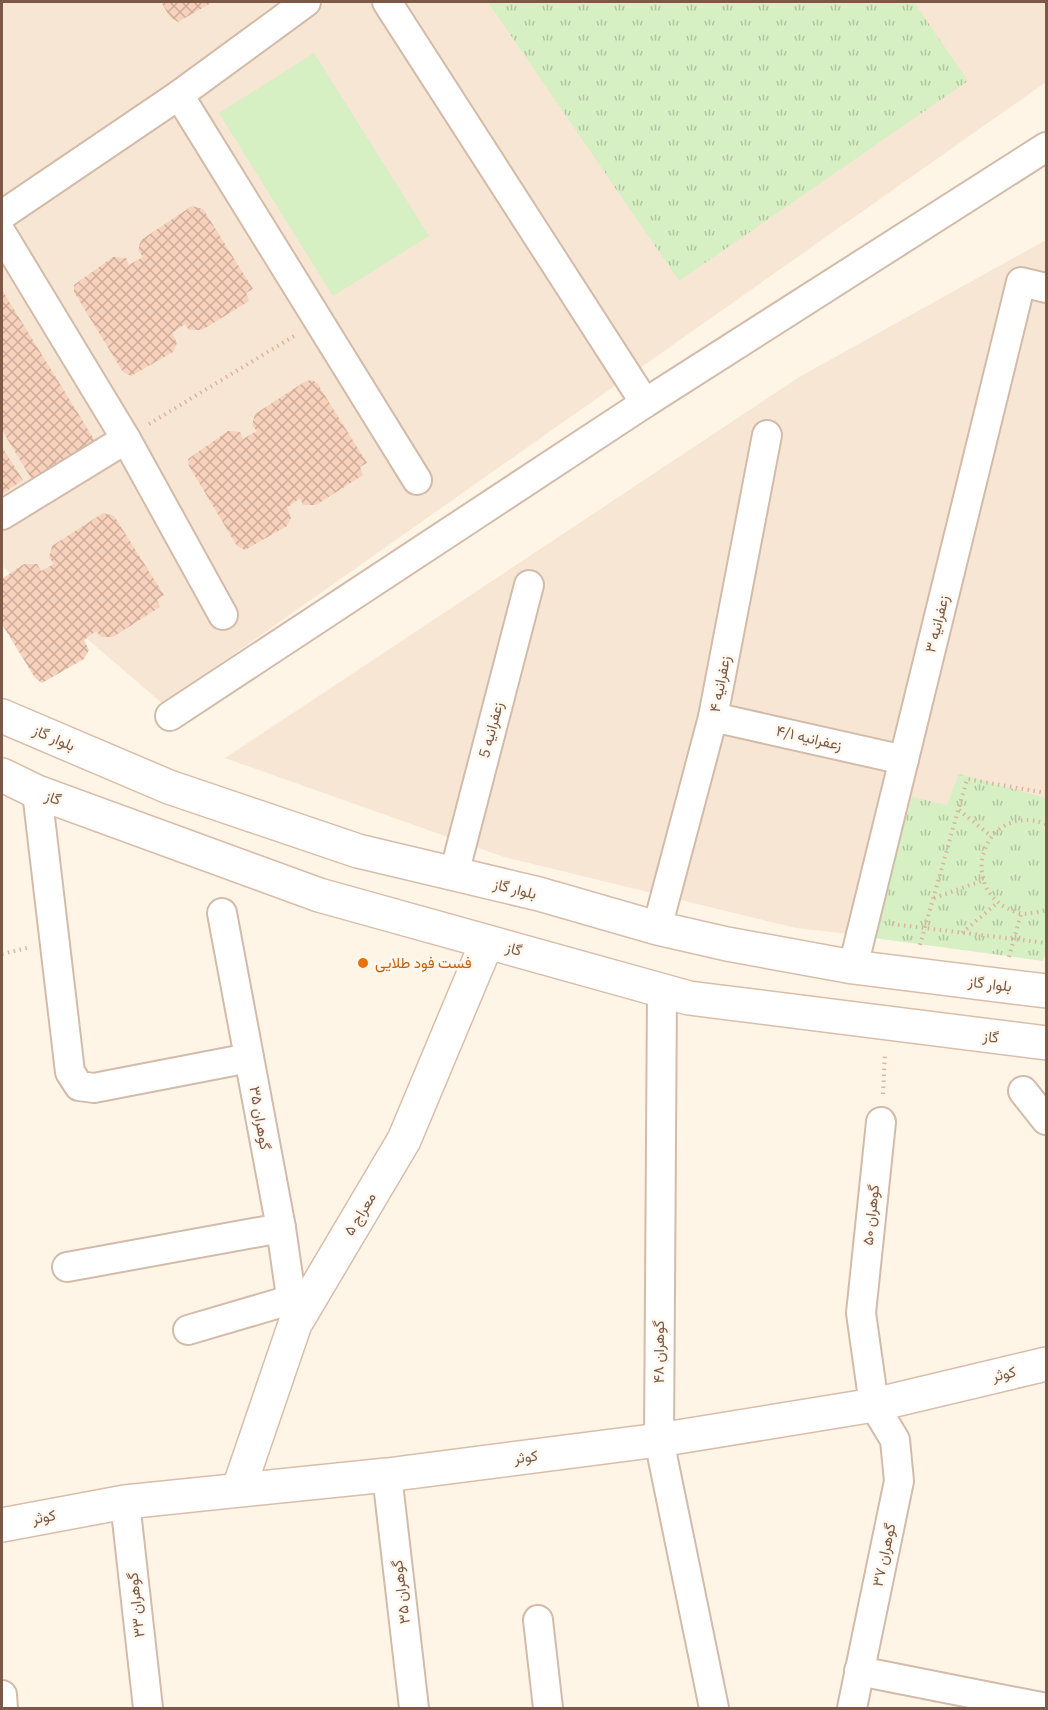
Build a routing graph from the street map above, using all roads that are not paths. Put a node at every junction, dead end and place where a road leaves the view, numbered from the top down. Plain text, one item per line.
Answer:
1 (306, 2) edge
2 (387, 2) edge
3 (179, 95) junction
4 (1047, 147) edge
5 (2, 215) edge
6 (2, 234) edge
7 (1034, 285) edge
8 (645, 403) junction
9 (767, 435) dead end
10 (126, 439) junction
11 (417, 480) dead end
12 (2, 515) edge
13 (529, 585) dead end
14 (223, 615) dead end
15 (2, 716) edge
16 (170, 716) dead end
17 (713, 717) junction
18 (904, 760) junction
19 (2, 775) edge
20 (37, 792) junction
21 (454, 874) junction
22 (222, 913) dead end
23 (657, 928) junction
24 (487, 942) junction
25 (853, 967) junction
26 (662, 991) junction
27 (1047, 991) edge
28 (1047, 1043) edge
29 (249, 1058) junction
30 (1023, 1091) dead end
31 (1047, 1120) edge
32 (881, 1122) road end
33 (281, 1228) junction
34 (67, 1267) dead end
35 (293, 1312) junction
36 (188, 1330) dead end
37 (1047, 1364) edge
38 (874, 1405) junction
39 (659, 1440) junction
40 (387, 1475) junction
41 (239, 1488) junction
42 (125, 1502) junction
43 (2, 1525) edge
44 (538, 1620) dead end
45 (859, 1671) junction
46 (2, 1695) edge
47 (3, 1708) edge
48 (148, 1708) edge
49 (414, 1708) edge
50 (548, 1708) edge
51 (714, 1708) edge
52 (852, 1708) edge
53 (1046, 1708) edge

1 - 3 street
2 - 8 street
3 - 5 street
3 - 11 street
4 - 8 street
6 - 10 street
7 - 18 street, زعفرانیه ۳
8 - 16 street
9 - 17 street, زعفرانیه ۴
10 - 12 street
10 - 14 street
13 - 21 street, 5 زعفرانیه
15 - 21 main road, بلوار گاز
17 - 18 street, زعفرانیه ۴/۱
17 - 23 street, زعفرانیه ۴
18 - 25 street, زعفرانیه ۳
19 - 20 main road, گاز
20 - 24 main road, گاز
20 - 29 street
21 - 23 main road, بلوار گاز
22 - 29 street, گوهران ۳۵
23 - 25 main road, بلوار گاز
24 - 26 main road, گاز
24 - 35 main road, معراج ۵
25 - 27 main road, بلوار گاز
26 - 28 main road, گاز
26 - 39 street, گوهران ۴۸
29 - 33 street, گوهران ۳۵
30 - 31 street
32 - 38 street, گوهران ۵۰
33 - 34 street
33 - 35 street, گوهران ۳۵
35 - 36 street
35 - 41 main road, معراج ۵
37 - 38 main road, کوثر
38 - 39 main road, کوثر
38 - 45 street, گوهران ۳۷
39 - 40 main road, کوثر
39 - 51 street, گوهران ۴۸
40 - 41 main road, کوثر
40 - 49 street, گوهران ۳۵
41 - 42 main road, کوثر
42 - 43 main road, کوثر
42 - 48 street, گوهران ۳۳
44 - 50 street
45 - 52 street, گوهران ۳۷
45 - 53 street
46 - 47 street

